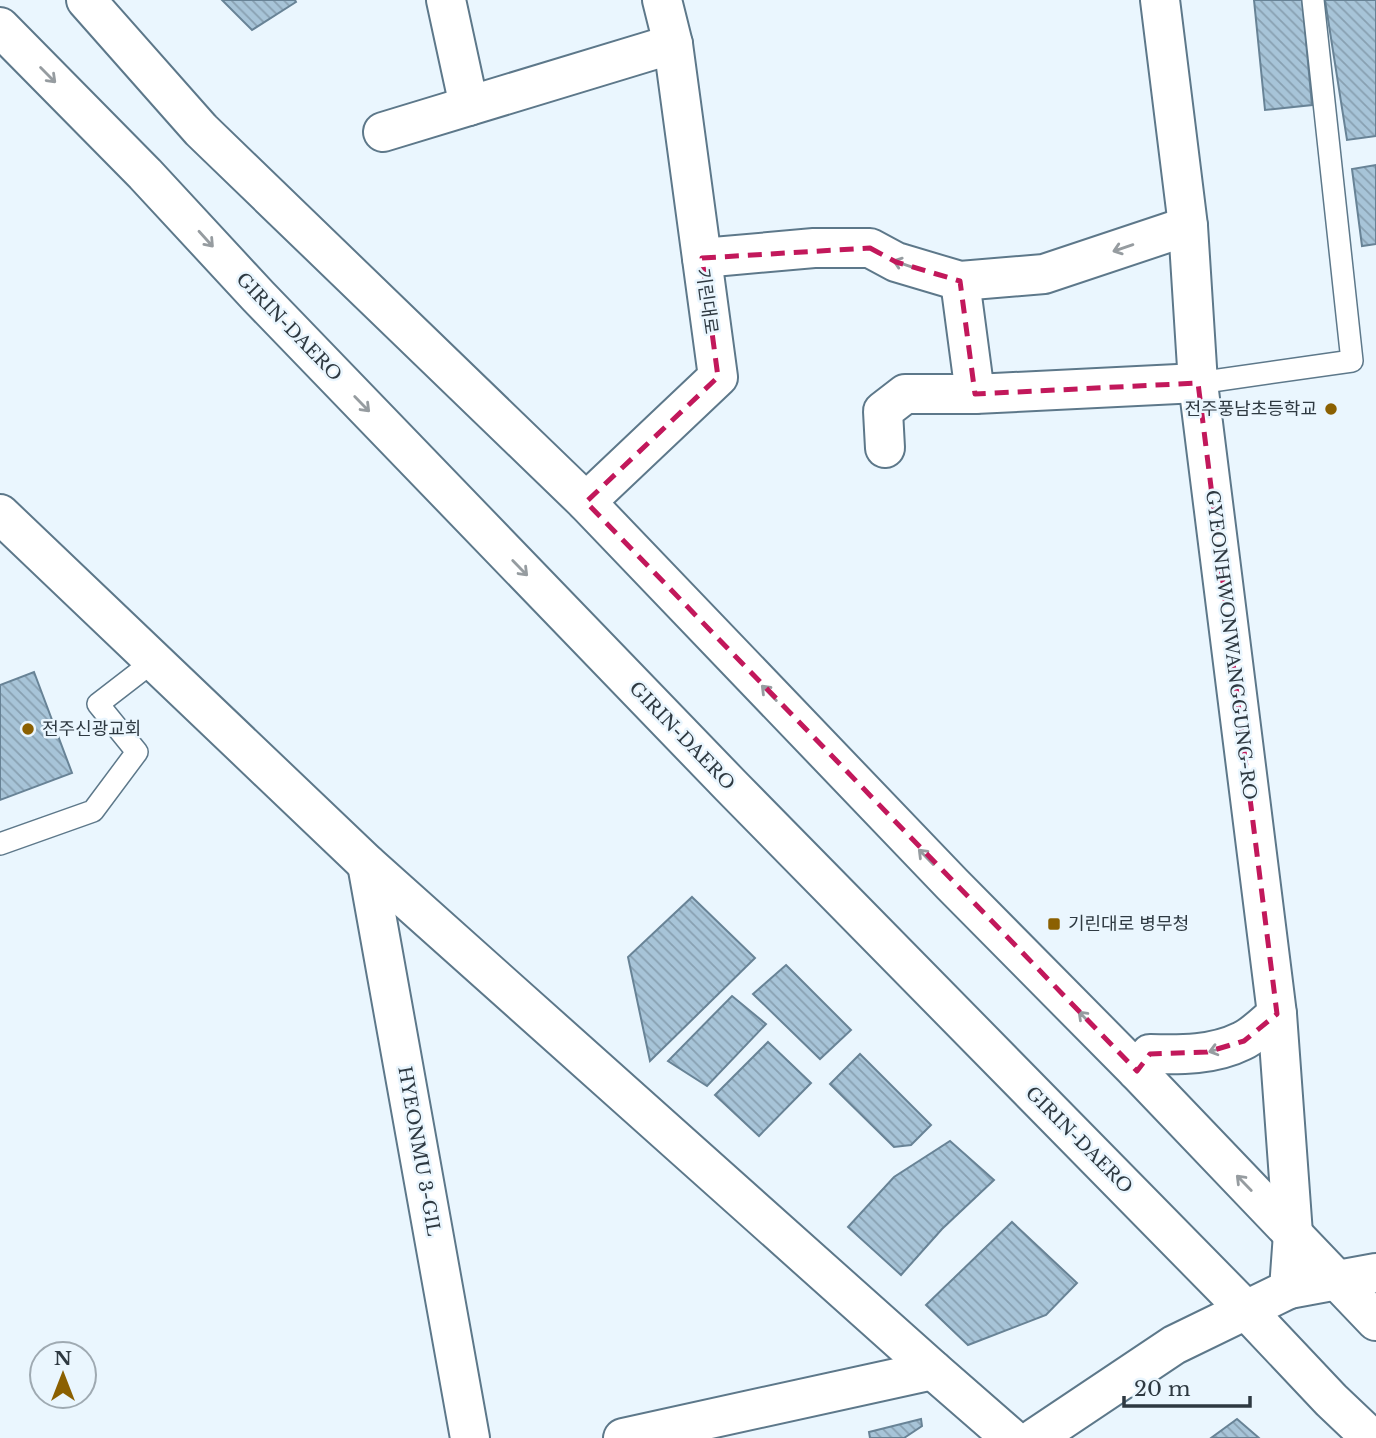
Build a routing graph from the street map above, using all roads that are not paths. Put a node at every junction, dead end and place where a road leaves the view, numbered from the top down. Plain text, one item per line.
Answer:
1 (86, 0) edge
2 (122, 0) edge
3 (446, 0) edge
4 (662, 0) edge
5 (1160, 0) edge
6 (1313, 0) edge
7 (0, 27) edge
8 (673, 44) junction
9 (128, 47) junction
10 (468, 106) junction
11 (383, 132) dead end
12 (1188, 226) junction
13 (702, 258) junction
14 (960, 281) junction
15 (1198, 383) junction
16 (975, 394) junction
17 (885, 448) dead end
18 (586, 502) junction
19 (0, 513) edge
20 (155, 660) junction
21 (0, 844) edge
22 (367, 864) junction
23 (1277, 1014) junction
24 (1137, 1071) junction
25 (1293, 1234) junction
26 (1376, 1273) edge
27 (1338, 1281) junction
28 (1289, 1289) junction
29 (1246, 1310) junction
30 (1376, 1321) edge
31 (933, 1370) junction
32 (470, 1438) edge
33 (623, 1438) edge
34 (1011, 1438) edge
35 (1035, 1438) edge
36 (1371, 1438) edge

1 - 9 street
2 - 9 street
3 - 10 street
4 - 8 street, 기린대로
5 - 12 street, GYEONHWONWANGGUNG-RO
6 - 15 lane
7 -> 29 street, GIRIN-DAERO
8 - 10 street
8 - 13 street, 기린대로
9 - 18 street
10 - 11 street
12 -> 14 street
12 - 15 street, GYEONHWONWANGGUNG-RO
14 -> 13 street
13 - 18 street, 기린대로
14 - 16 street
15 - 16 street
15 - 23 street, GYEONHWONWANGGUNG-RO
16 - 17 street
24 -> 18 street
19 - 20 street
20 - 21 lane
20 - 22 street
22 - 31 street
22 - 32 street, HYEONMU 3-GIL
23 -> 24 street
23 - 25 street, GYEONHWONWANGGUNG-RO
25 -> 24 street
25 - 27 street
25 - 28 street, GYEONHWONWANGGUNG-RO
26 - 27 street
27 - 28 street
27 - 30 street
28 - 29 street
29 - 35 street
29 - 36 street, GIRIN-DAERO
31 - 33 street
31 - 34 street

